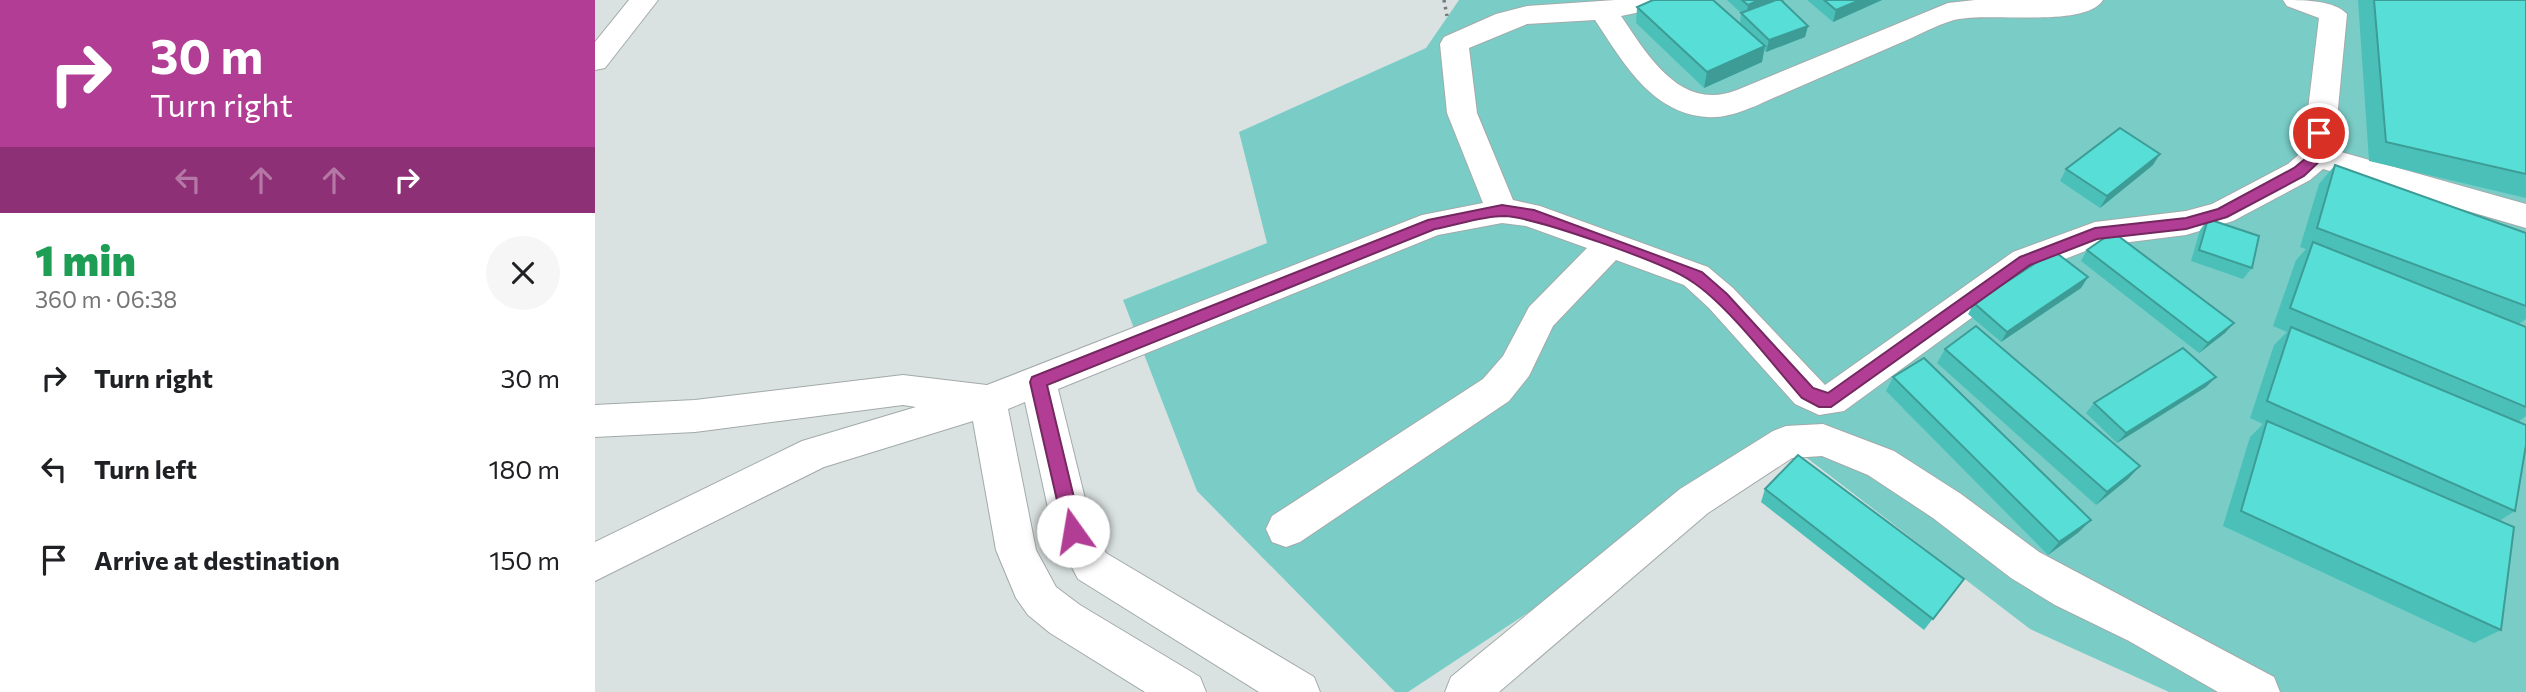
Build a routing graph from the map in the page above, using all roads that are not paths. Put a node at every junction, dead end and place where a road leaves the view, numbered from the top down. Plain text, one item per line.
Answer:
1 (644, 0) edge
2 (1660, 0) edge
3 (2089, 0) edge
4 (2297, 0) edge
5 (2335, 7) edge
6 (1603, 11) junction
7 (595, 61) edge
8 (2318, 156) junction
9 (1502, 211) junction
10 (2526, 216) edge
11 (1612, 243) junction
12 (1038, 382) junction
13 (988, 401) junction
14 (595, 422) edge
15 (1286, 529) dead end
16 (595, 562) edge
17 (1185, 692) edge
18 (1299, 692) edge
19 (1466, 692) edge
20 (2259, 692) edge

1 - 7 street
2 - 6 street
3 - 6 street
4 - 5 street
5 - 8 street
6 - 9 street
8 - 10 street
8 - 11 street
9 - 11 street
9 - 12 street
11 - 15 street
12 - 13 street
12 - 18 street
13 - 14 street
13 - 16 street
13 - 17 street
19 - 20 street

